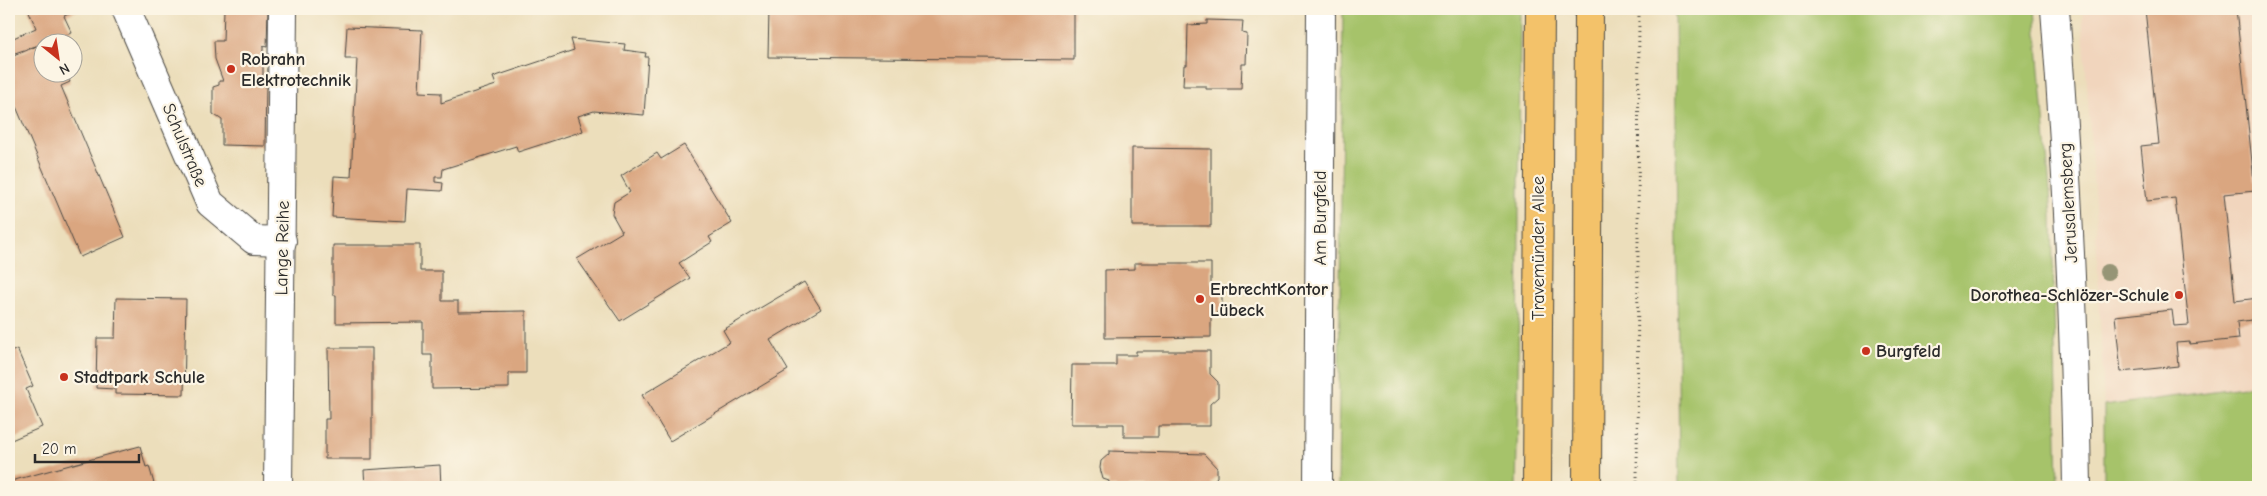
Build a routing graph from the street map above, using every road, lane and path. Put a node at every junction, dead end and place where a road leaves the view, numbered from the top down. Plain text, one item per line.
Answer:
1 (126, 9) edge
2 (283, 9) edge
3 (1321, 9) edge
4 (1540, 9) edge
5 (1589, 9) edge
6 (1639, 9) edge
7 (2055, 9) edge
8 (282, 241) junction
9 (278, 487) edge
10 (1318, 487) edge
11 (1537, 487) edge
12 (1587, 487) edge
13 (1636, 487) edge
14 (2076, 487) edge

1 - 8 street, Schulstraße
2 - 8 street, Lange Reihe
3 - 10 street, Am Burgfeld
4 - 11 main road, Travemünder Allee
5 - 12 main road
6 - 13 path
7 - 14 street, Jerusalemsberg
8 - 9 street, Lange Reihe

